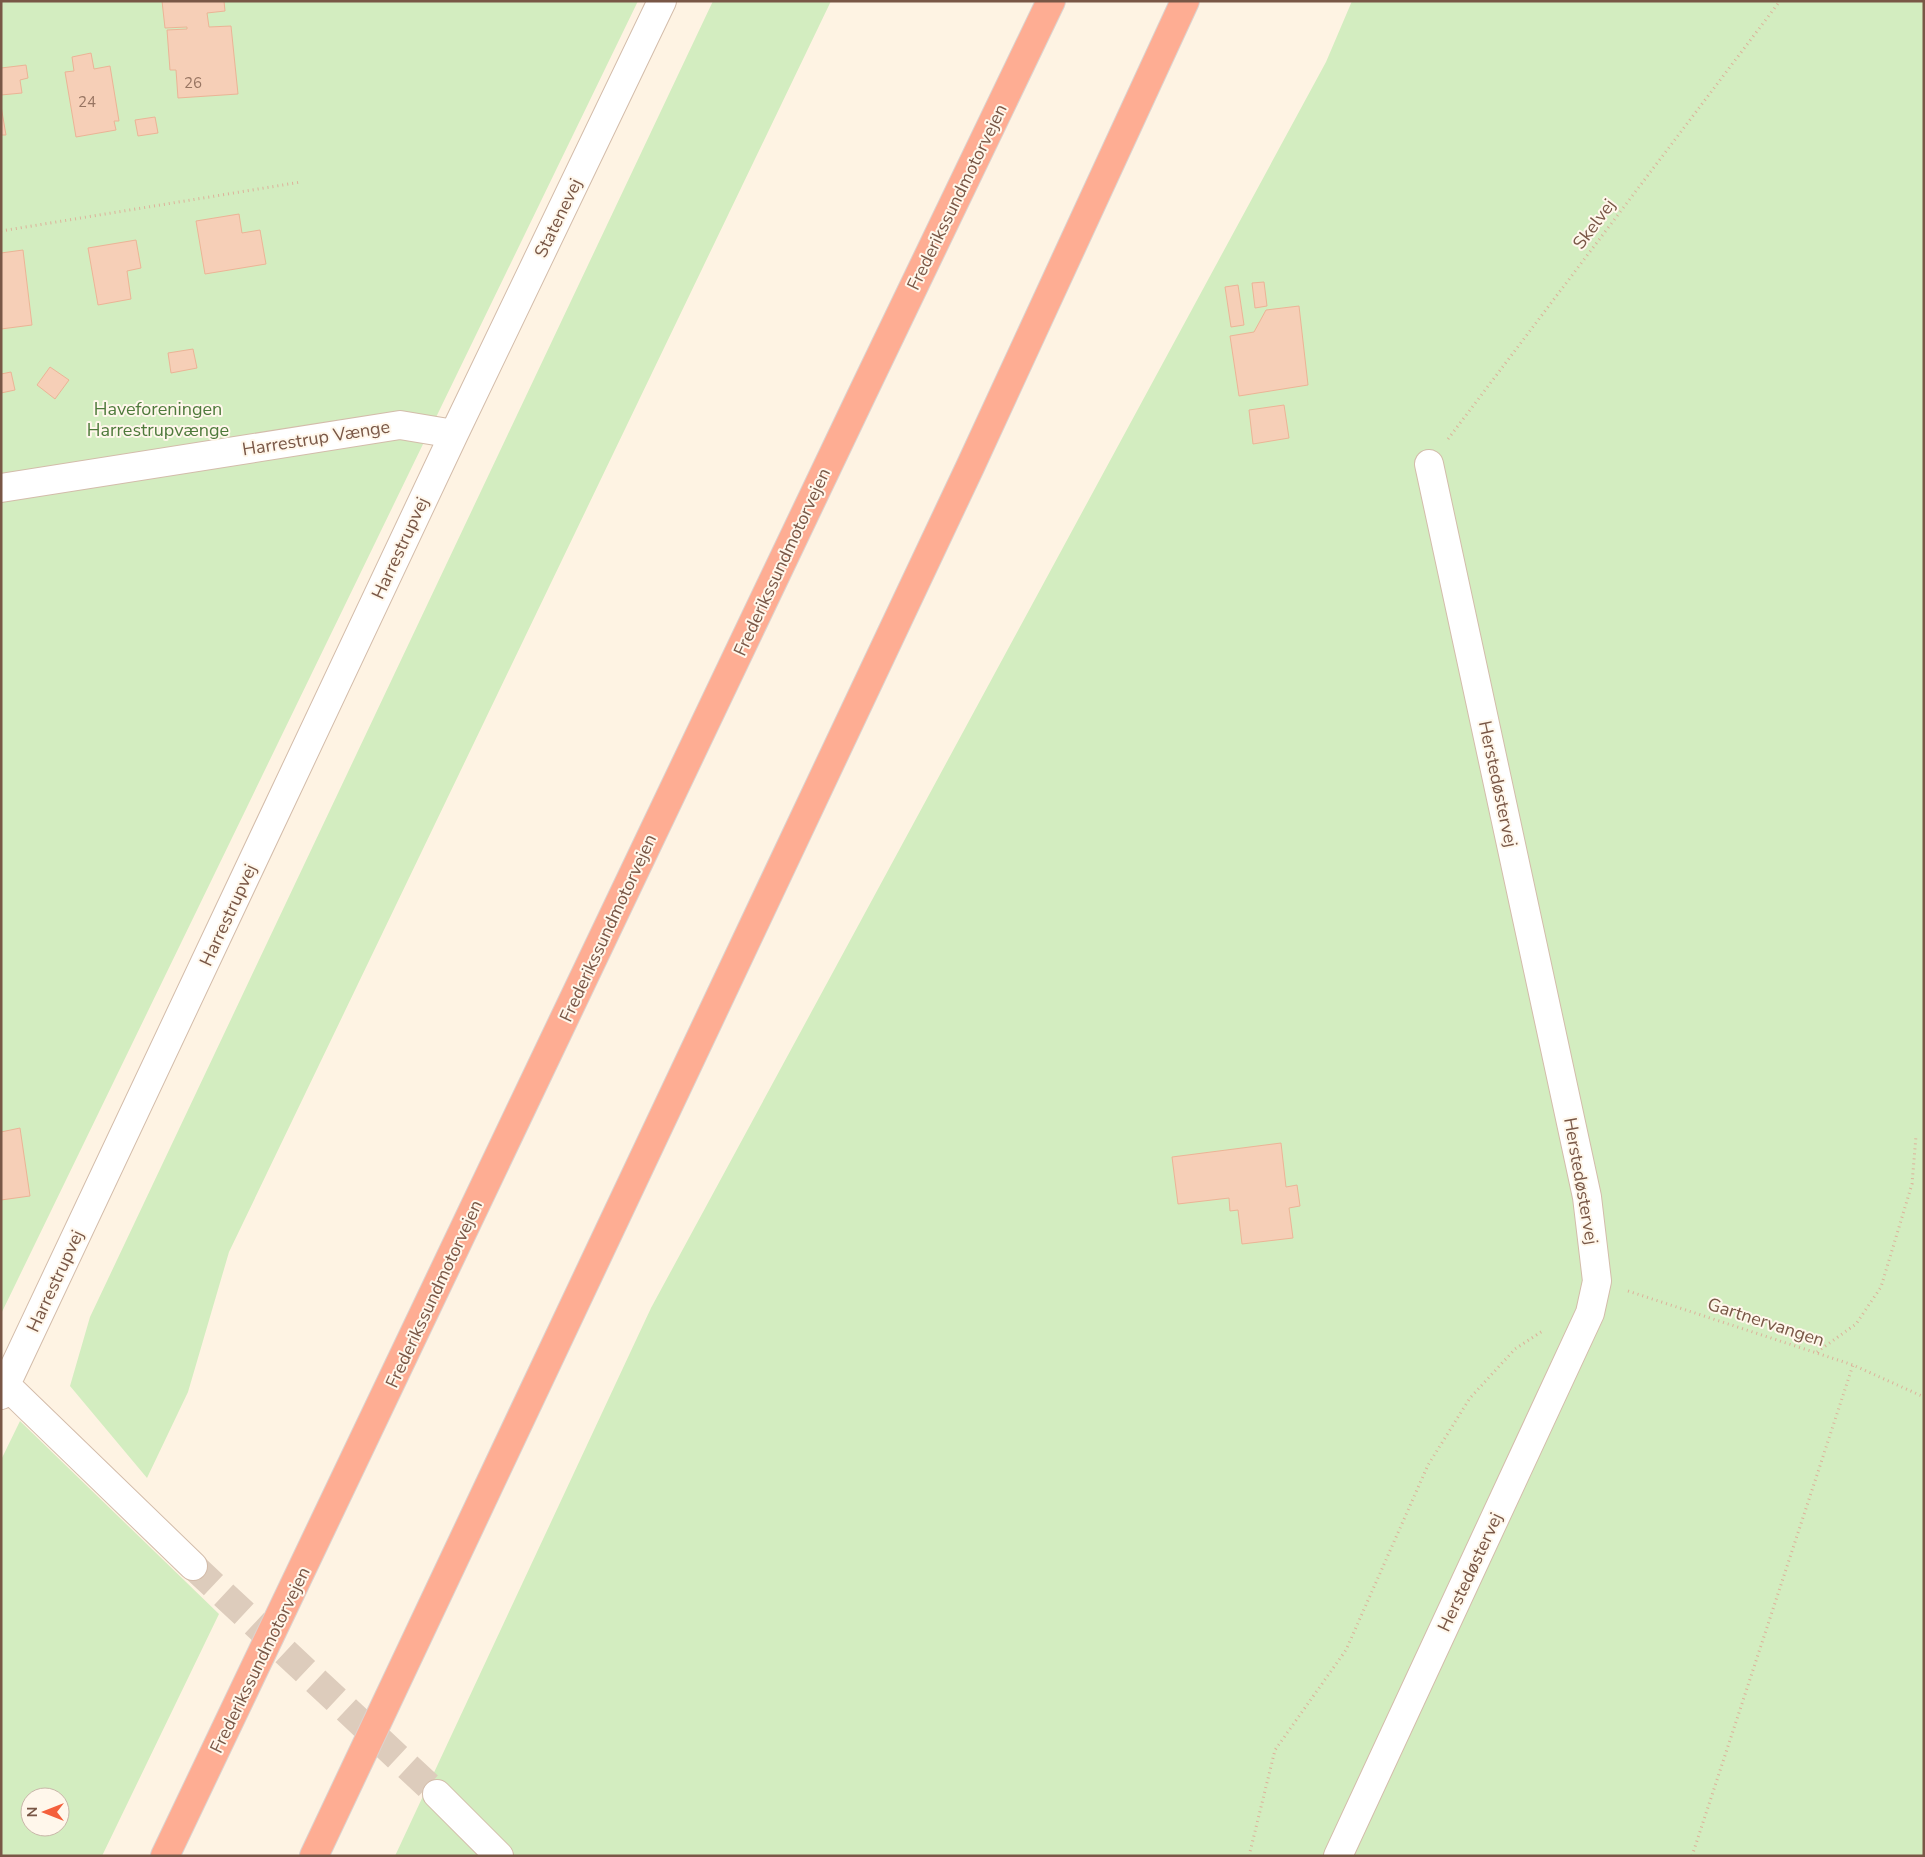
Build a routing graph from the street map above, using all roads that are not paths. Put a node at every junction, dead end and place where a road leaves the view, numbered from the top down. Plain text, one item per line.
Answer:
1 (662, 1) edge
2 (1051, 1) edge
3 (1185, 1) edge
4 (454, 434) junction
5 (1429, 464) road end
6 (1, 488) edge
7 (4, 1390) edge
8 (194, 1566) tunnel mouth
9 (437, 1794) tunnel mouth
10 (165, 1856) edge
11 (314, 1856) edge
12 (499, 1856) edge
13 (1338, 1856) edge

1 - 4 street, Statenevej
2 - 10 highway, Frederikssundmotorvejen
3 - 11 highway
4 - 6 street, Harrestrup Vænge
4 - 7 street, Harrestrupvej
5 - 13 street, Herstedøstervej
7 - 8 street
9 - 12 street

